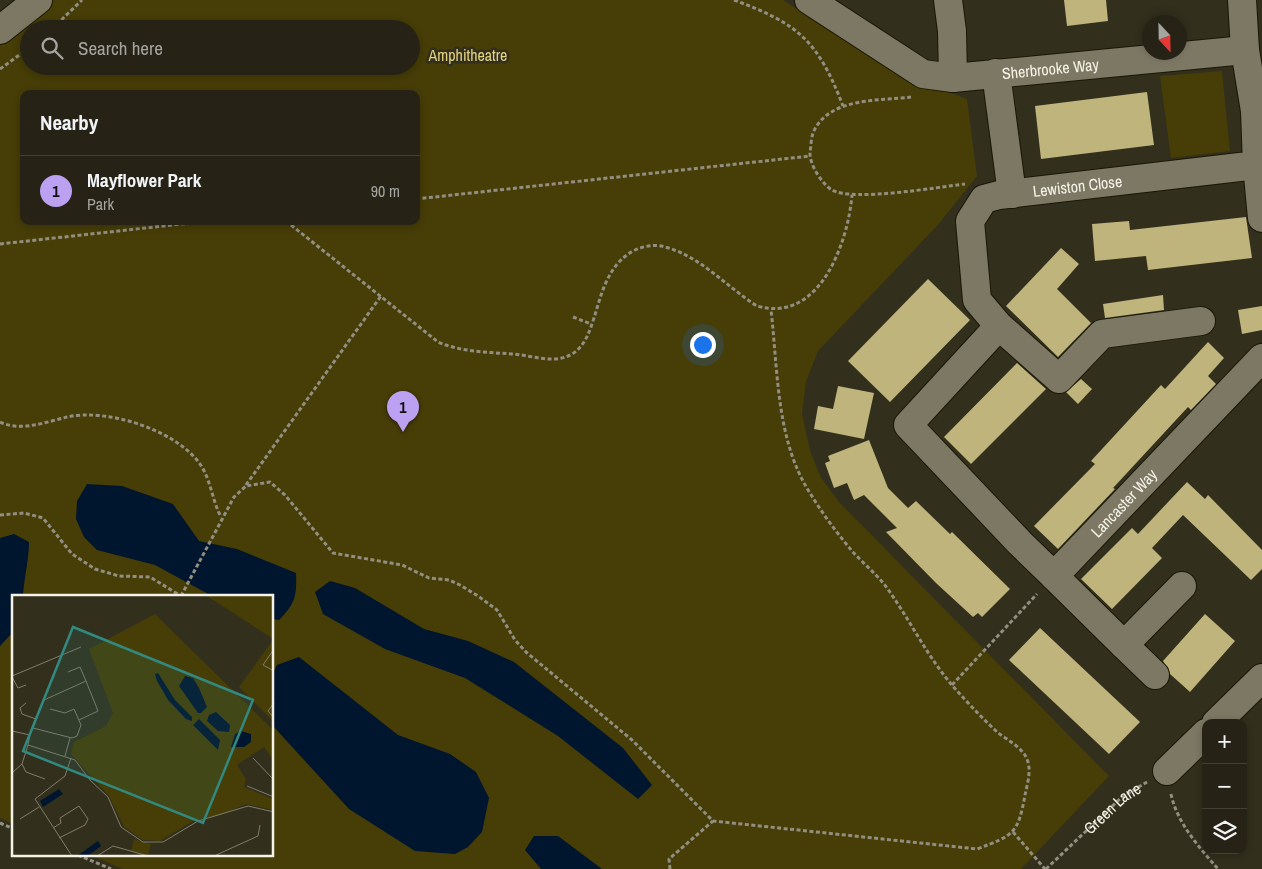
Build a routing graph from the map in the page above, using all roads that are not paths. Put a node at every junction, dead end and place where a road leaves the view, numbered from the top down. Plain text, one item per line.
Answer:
1 (38, 0) edge
2 (809, 0) edge
3 (948, 0) edge
4 (1242, 0) edge
5 (0, 30) edge
6 (1245, 50) junction
7 (996, 73) junction
8 (953, 78) junction
9 (1259, 111) edge
10 (1257, 165) junction
11 (1012, 194) junction
12 (1262, 218) edge
13 (1201, 321) dead end
14 (999, 326) junction
15 (1262, 358) edge
16 (1054, 576) junction
17 (1182, 586) dead end
18 (1124, 645) junction
19 (1154, 675) dead end
20 (1262, 678) edge
21 (1220, 719) edge
22 (1202, 737) edge
23 (1167, 771) road end

1 - 5 street
2 - 8 street, Sherbrooke Way
3 - 8 street
4 - 6 street
6 - 7 street, Sherbrooke Way
6 - 9 street
7 - 8 street, Sherbrooke Way
7 - 11 street
9 - 10 street
10 - 11 street, Lewiston Close
10 - 12 street
11 - 14 street, Lewiston Close
13 - 14 street
14 - 16 street
15 - 16 street, Lancaster Way
16 - 18 street
17 - 18 street
18 - 19 street
20 - 21 street
22 - 23 street

